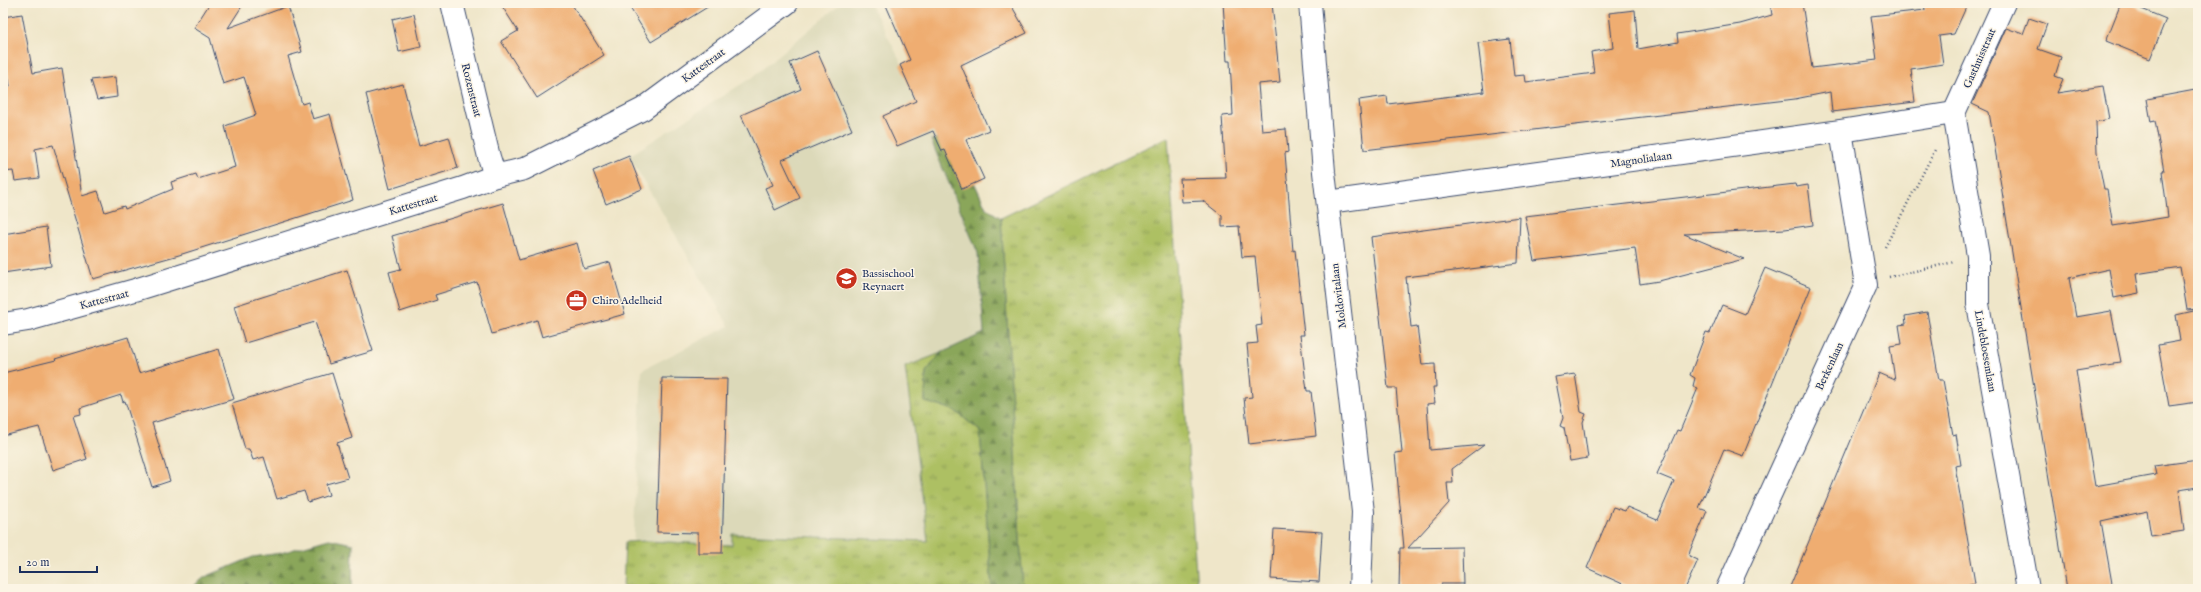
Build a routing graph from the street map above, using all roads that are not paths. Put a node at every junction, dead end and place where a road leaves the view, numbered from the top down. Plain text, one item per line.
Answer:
1 (452, 3) edge
2 (787, 3) edge
3 (1310, 3) edge
4 (2004, 3) edge
5 (1954, 113) junction
6 (1841, 131) junction
7 (495, 176) junction
8 (1328, 202) junction
9 (3, 324) edge
10 (1360, 589) edge
11 (1727, 589) edge
12 (2028, 589) edge

1 - 7 street, Rozenstraat
2 - 7 street, Kattestraat
3 - 8 street, Moldovitalaan
4 - 5 street, Gasthuisstraat
5 - 6 street, Magnolialaan
5 - 12 street, Lindebloesemlaan
6 - 8 street, Magnolialaan
6 - 11 street, Berkenlaan
7 - 9 street, Kattestraat
8 - 10 street, Moldovitalaan

